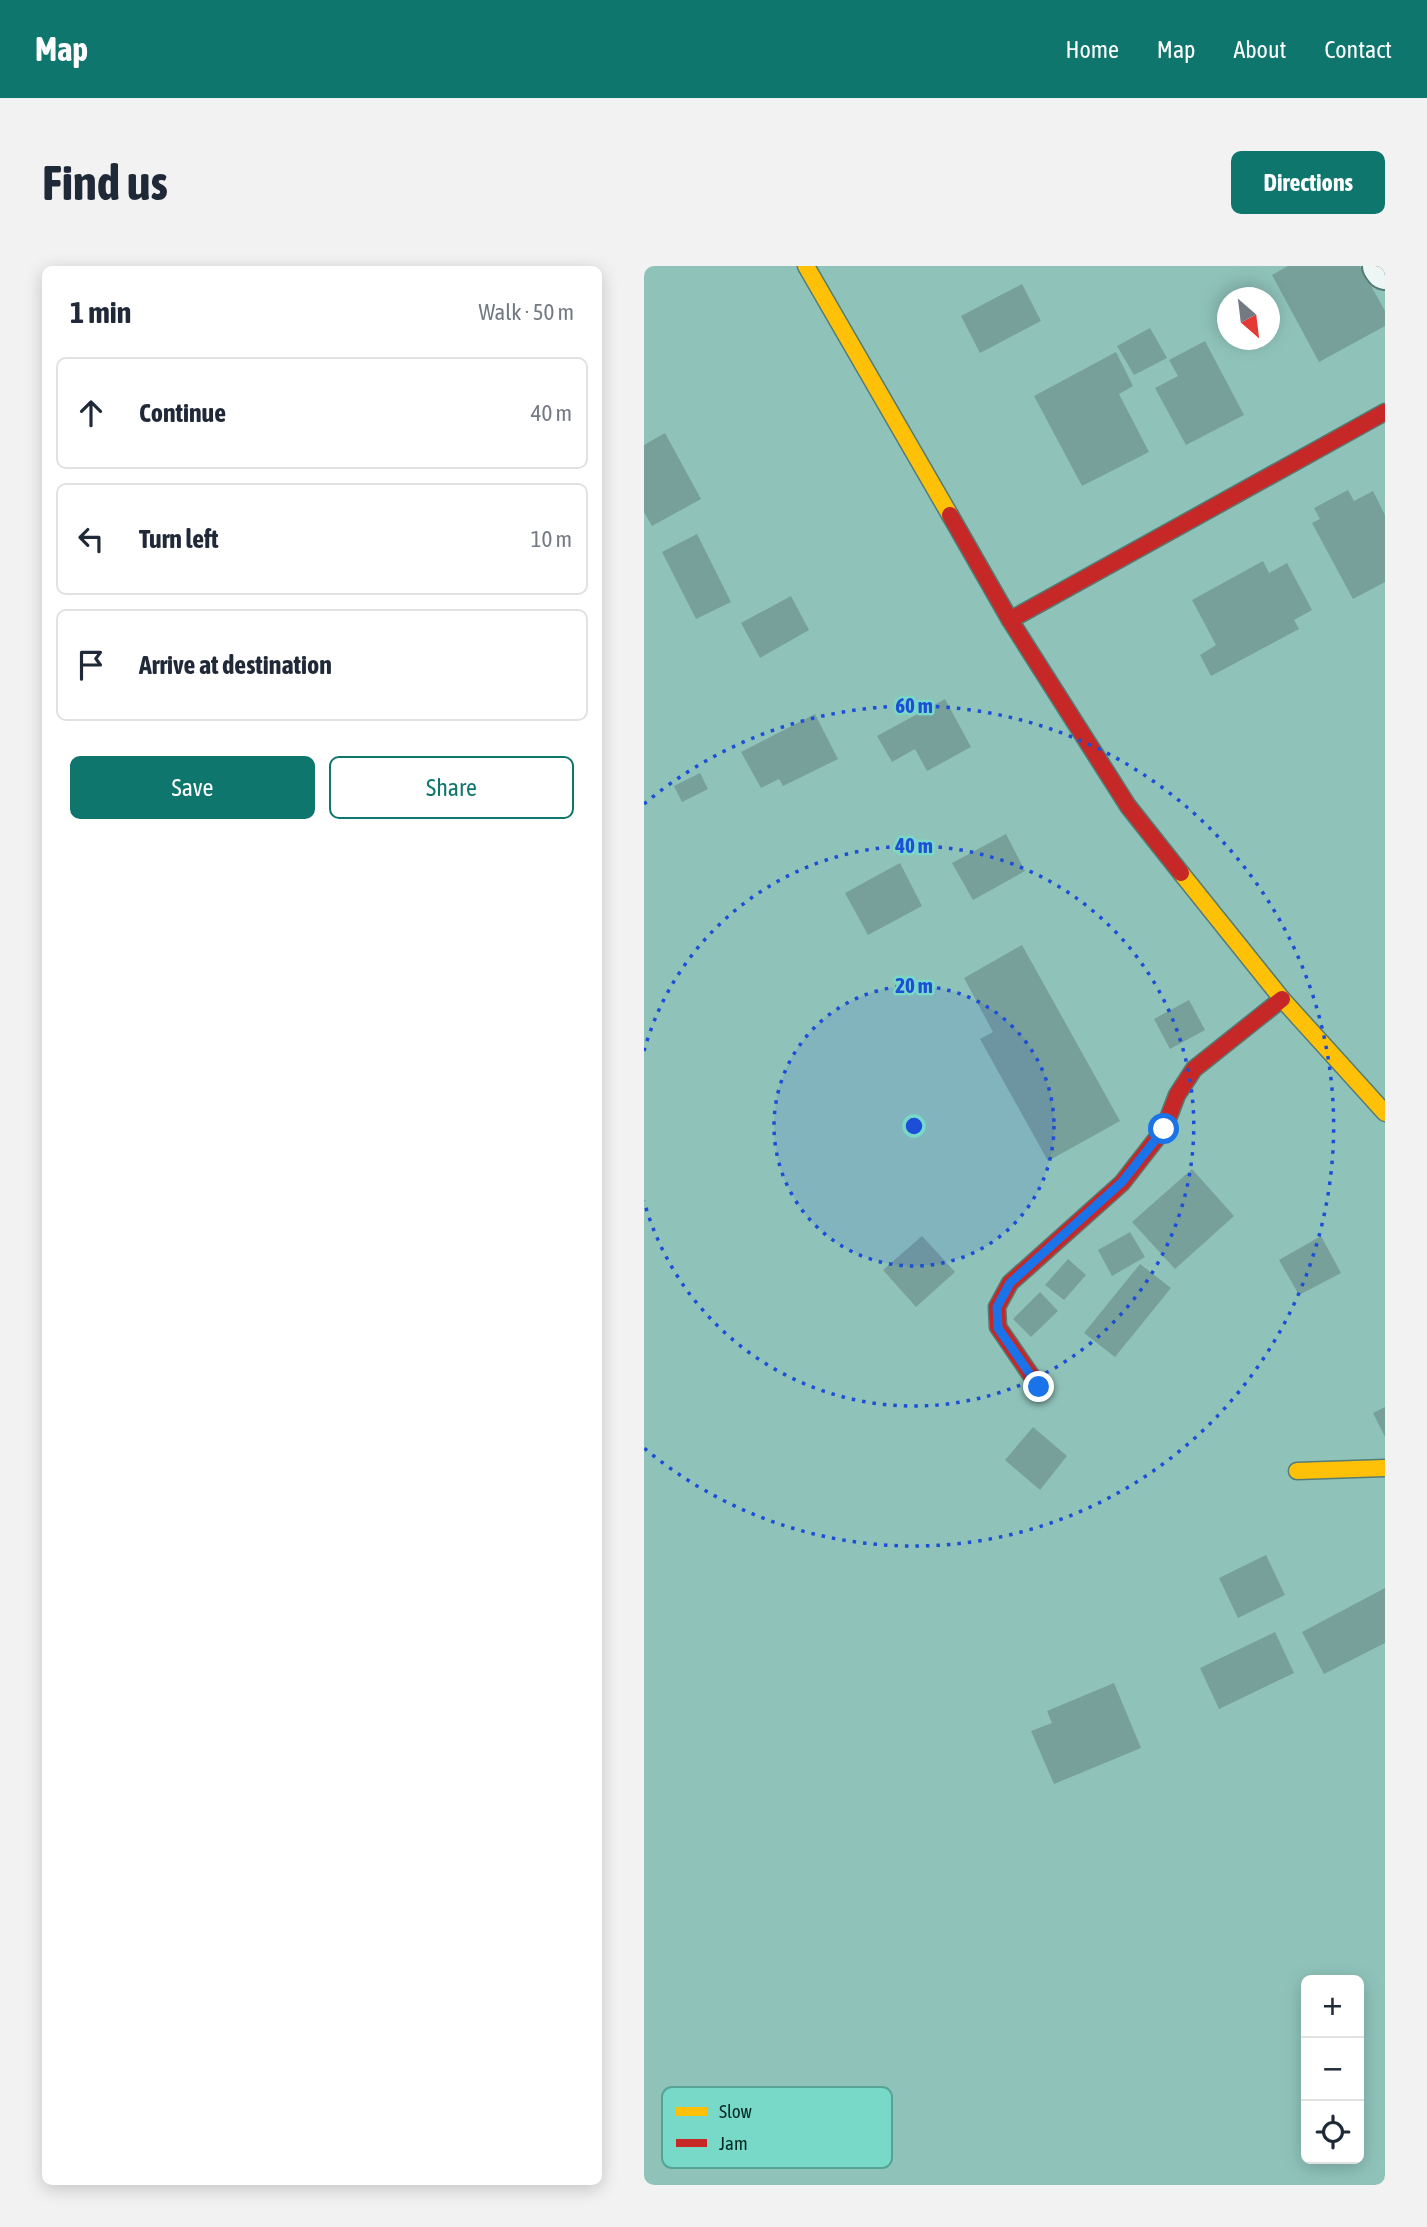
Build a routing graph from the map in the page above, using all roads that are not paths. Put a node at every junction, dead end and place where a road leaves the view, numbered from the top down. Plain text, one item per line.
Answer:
1 (806, 266) edge
2 (1385, 412) edge
3 (1010, 620) junction
4 (1282, 999) junction
5 (1385, 1113) edge
6 (1039, 1387) dead end
7 (1385, 1468) edge
8 (1297, 1471) dead end

1 - 3 main road
2 - 3 main road
3 - 4 main road
4 - 5 main road
4 - 6 main road
7 - 8 main road

